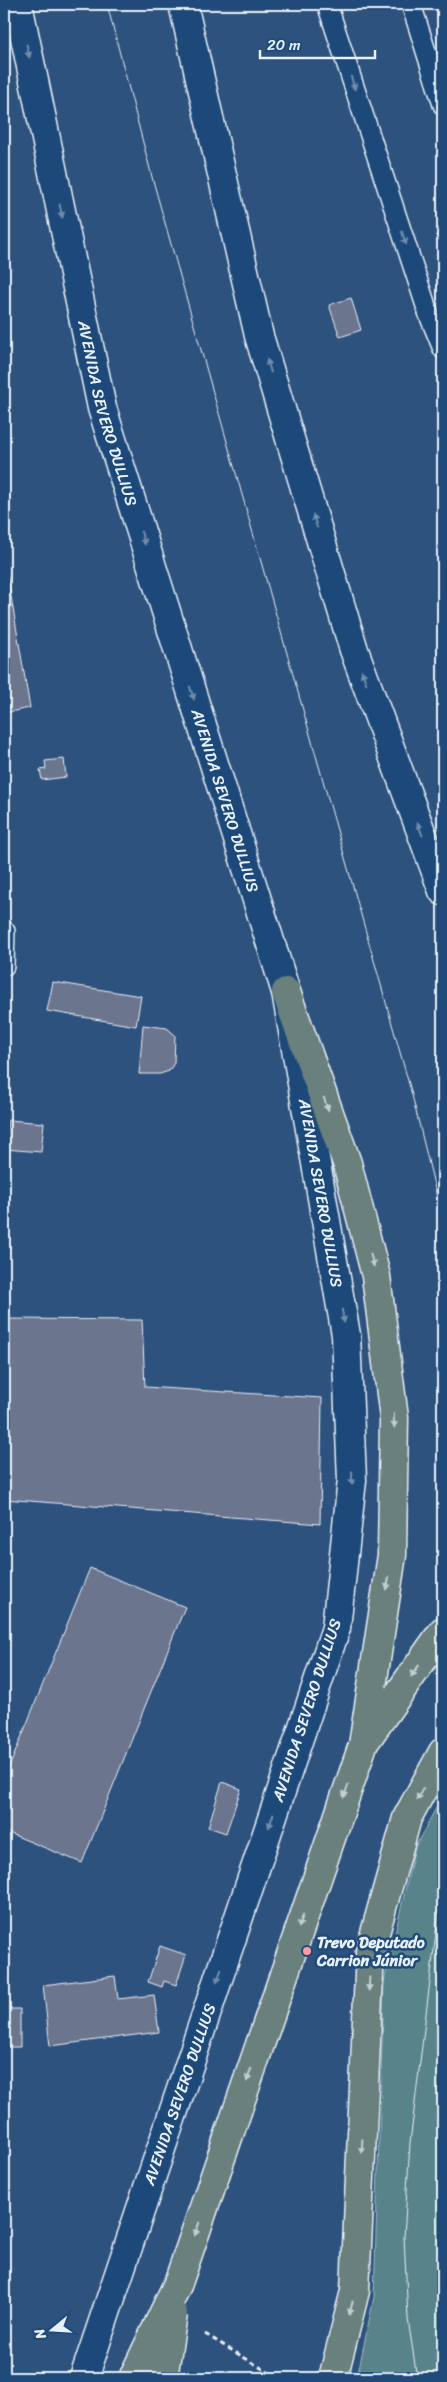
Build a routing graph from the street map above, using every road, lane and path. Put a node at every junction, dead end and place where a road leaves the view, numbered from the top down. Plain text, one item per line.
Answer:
1 (18, 4) edge
2 (183, 4) edge
3 (327, 4) edge
4 (412, 4) edge
5 (443, 105) edge
6 (443, 349) edge
7 (443, 891) edge
8 (5, 931) dead end
9 (4, 966) edge
10 (286, 992) junction
11 (443, 1631) edge
12 (363, 1745) junction
13 (443, 1752) edge
14 (178, 2283) junction
15 (84, 2378) edge
16 (133, 2378) edge
17 (163, 2378) edge
18 (333, 2378) edge

1 -> 10 main road, AVENIDA SEVERO DULLIUS
7 -> 2 main road
3 -> 6 lane
4 - 5 lane
8 - 9 lane
10 -> 12 highway
10 -> 15 main road, AVENIDA SEVERO DULLIUS
11 -> 12 highway
12 -> 14 highway
13 -> 18 highway
14 - 16 highway, bridge
14 - 17 highway, bridge

